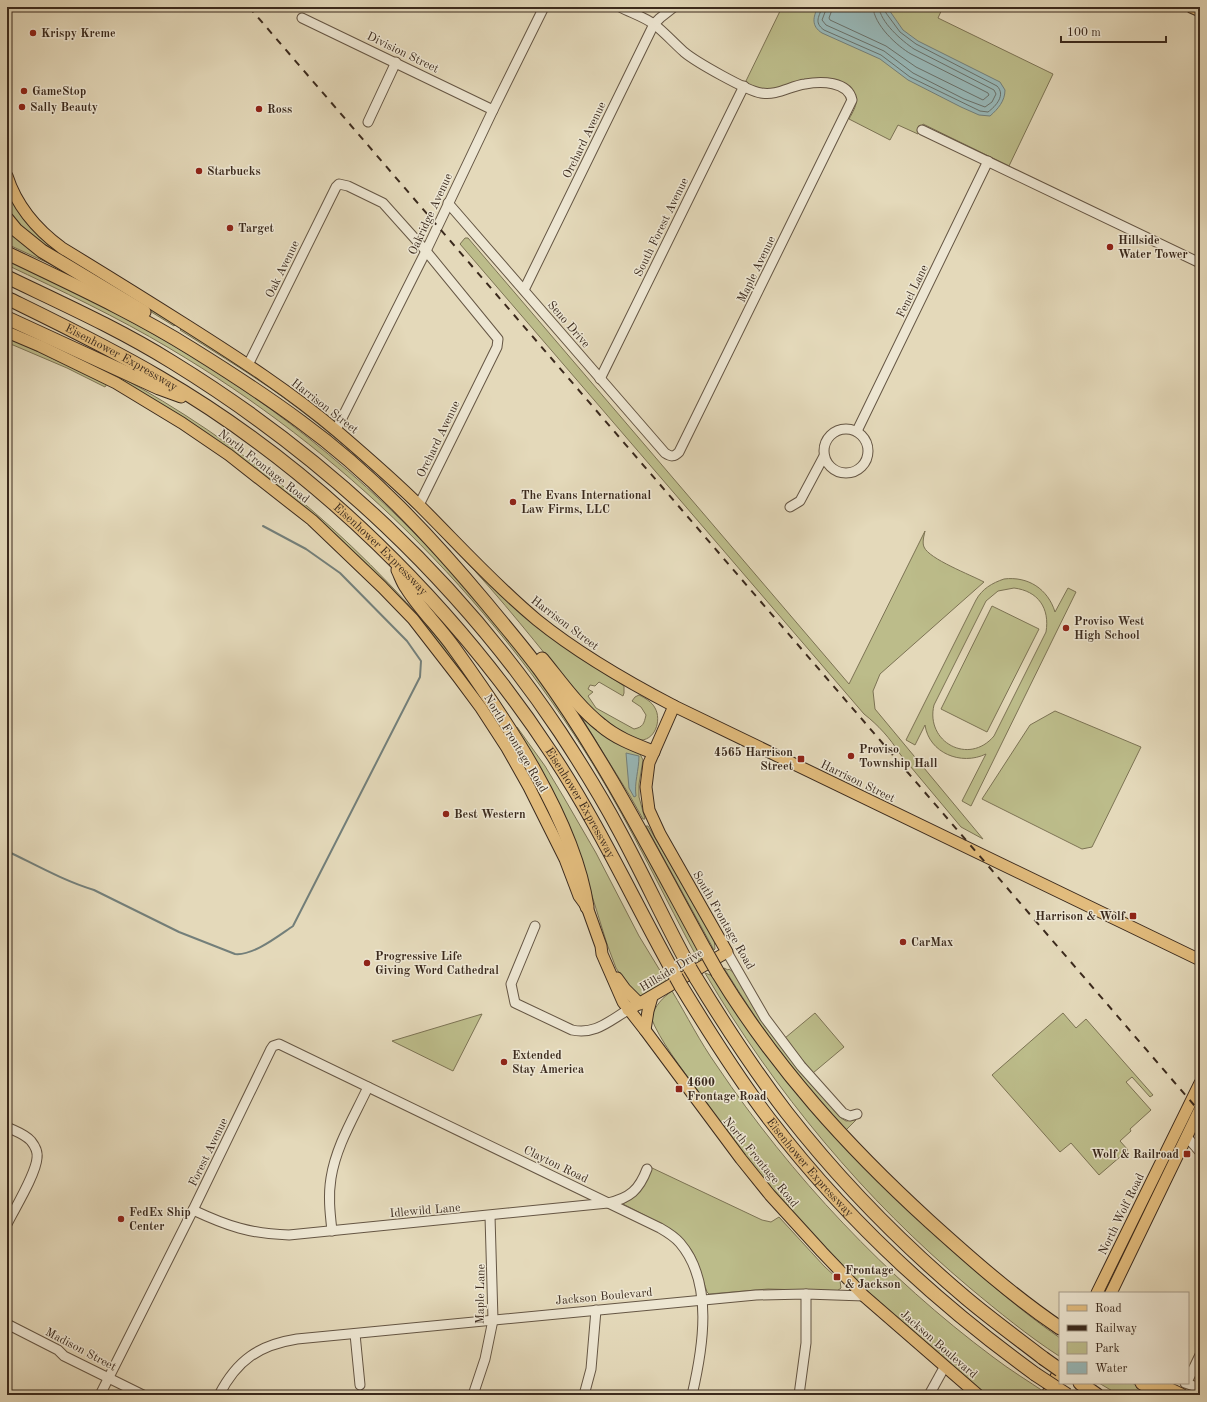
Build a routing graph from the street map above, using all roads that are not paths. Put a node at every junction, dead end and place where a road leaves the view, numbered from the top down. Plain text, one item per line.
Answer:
1 (544, 7) edge
2 (620, 7) edge
3 (674, 7) edge
4 (1191, 7) edge
5 (1200, 12) edge
6 (302, 18) dead end
7 (654, 24) junction
8 (396, 62) junction
9 (744, 86) junction
10 (493, 110) junction
11 (368, 122) dead end
12 (922, 130) dead end
13 (988, 161) junction
14 (7, 176) edge
15 (448, 203) junction
16 (7, 219) edge
17 (426, 251) junction
18 (7, 253) edge
19 (1200, 263) edge
20 (7, 277) edge
21 (524, 290) junction
22 (7, 298) edge
23 (7, 318) edge
24 (7, 332) edge
25 (190, 347) junction
26 (248, 365) junction
27 (600, 378) junction
28 (199, 402) junction
29 (336, 430) junction
30 (856, 431) junction
31 (675, 456) joint
32 (824, 456) junction
33 (419, 505) junction
34 (790, 507) dead end
35 (391, 557) junction
36 (460, 571) junction
37 (674, 706) junction
38 (653, 752) junction
39 (587, 907) junction
40 (535, 926) dead end
41 (601, 946) junction
42 (727, 952) junction
43 (1200, 960) edge
44 (652, 997) junction
45 (640, 1004) junction
46 (628, 1010) junction
47 (645, 1030) junction
48 (276, 1045) joint
49 (1200, 1082) edge
50 (368, 1088) junction
51 (1200, 1109) edge
52 (857, 1114) dead end
53 (7, 1127) edge
54 (1176, 1133) junction
55 (1187, 1137) junction
56 (1200, 1152) edge
57 (647, 1169) dead end
58 (608, 1203) junction
59 (193, 1210) junction
60 (490, 1216) junction
61 (7, 1224) edge
62 (332, 1230) junction
63 (1097, 1292) edge
64 (1111, 1292) edge
65 (806, 1294) junction
66 (864, 1296) junction
67 (703, 1300) junction
68 (596, 1310) junction
69 (493, 1320) junction
70 (7, 1324) edge
71 (1059, 1328) edge
72 (355, 1334) junction
73 (1200, 1355) edge
74 (945, 1366) junction
75 (1059, 1368) edge
76 (1059, 1371) edge
77 (109, 1378) junction
78 (1189, 1378) edge
79 (1064, 1384) edge
80 (1144, 1384) edge
81 (1157, 1384) edge
82 (1189, 1384) edge
83 (360, 1385) dead end
84 (1200, 1388) edge
85 (100, 1395) edge
86 (143, 1395) edge
87 (219, 1395) edge
88 (473, 1395) edge
89 (584, 1395) edge
90 (692, 1395) edge
91 (799, 1395) edge
92 (929, 1395) edge
93 (978, 1395) edge
94 (1047, 1395) edge
95 (1059, 1395) edge
96 (1067, 1395) edge
97 (1163, 1395) edge
98 (1182, 1395) edge

1 - 10 street, Oakridge Avenue
2 - 7 street
3 - 7 street, Orchard Avenue
4 - 5 main road
6 - 8 street, Division Street
7 - 9 street
7 - 21 street, Orchard Avenue
8 - 10 street, Division Street
8 - 11 street
9 - 27 street, South Forest Avenue
9 - 31 street, Maple Avenue
10 - 15 street, Oakridge Avenue
12 - 13 street
13 - 19 street
13 - 30 street, Fencl Lane
14 - 26 main road, Harrison Street
15 - 17 street, Oakridge Avenue
15 - 21 street, Seno Drive
16 - 25 highway
17 - 26 street, Oak Avenue
17 - 29 street, Oakridge Avenue
17 - 33 street, Orchard Avenue
18 - 25 highway
20 - 75 highway, Eisenhower Expressway, bridge
21 - 27 street, Seno Drive
22 - 28 highway, Eisenhower Expressway
23 - 28 highway
24 - 39 main road, North Frontage Road
25 - 36 highway
26 - 29 main road, Harrison Street
27 - 31 street, Seno Drive
28 - 35 highway, Eisenhower Expressway
29 - 33 main road, Harrison Street
30 - 32 street
30 - 32 street
32 - 34 street
33 - 37 main road, Harrison Street
35 - 39 highway
35 - 96 highway, Eisenhower Expressway, bridge
36 - 38 highway
36 - 71 highway, bridge
37 - 38 main road, South Frontage Road
37 - 43 main road, Harrison Street
38 - 42 main road, South Frontage Road
39 - 41 main road, North Frontage Road
40 - 46 street
41 - 45 main road
41 - 46 main road, North Frontage Road
42 - 44 main road, Hillside Drive
42 - 52 street, South Frontage Road
44 - 45 main road, Hillside Drive
44 - 47 main road
45 - 46 main road, Hillside Drive
46 - 47 main road, North Frontage Road
47 - 66 main road, North Frontage Road
48 - 50 street, Clayton Road
48 - 59 street, Forest Avenue
49 - 54 main road, North Wolf Road
50 - 58 street, Clayton Road
50 - 62 street
51 - 55 main road
53 - 61 street
54 - 55 main road
54 - 63 main road, North Wolf Road
55 - 56 street
55 - 64 main road
57 - 58 street, Idlewild Lane
58 - 60 street, Idlewild Lane
58 - 67 street, Clayton Road
59 - 62 street, Idlewild Lane
59 - 77 street, Forest Avenue
60 - 62 street, Idlewild Lane
60 - 69 street, Maple Lane
65 - 66 street, Jackson Boulevard
65 - 67 street, Jackson Boulevard
65 - 91 street
66 - 74 main road, Jackson Boulevard
67 - 68 street, Jackson Boulevard
67 - 90 street, Clayton Road
68 - 69 street, Jackson Boulevard
68 - 89 street
69 - 72 street, Jackson Boulevard
69 - 88 street, Maple Lane
70 - 77 street, Madison Street
72 - 83 street
72 - 87 street, Jackson Boulevard
73 - 78 street
74 - 92 street
74 - 93 main road, Jackson Boulevard
76 - 94 main road
77 - 85 street, Forest Avenue
77 - 86 street, Madison Street
79 - 95 main road
80 - 97 highway
81 - 98 highway
82 - 84 street

